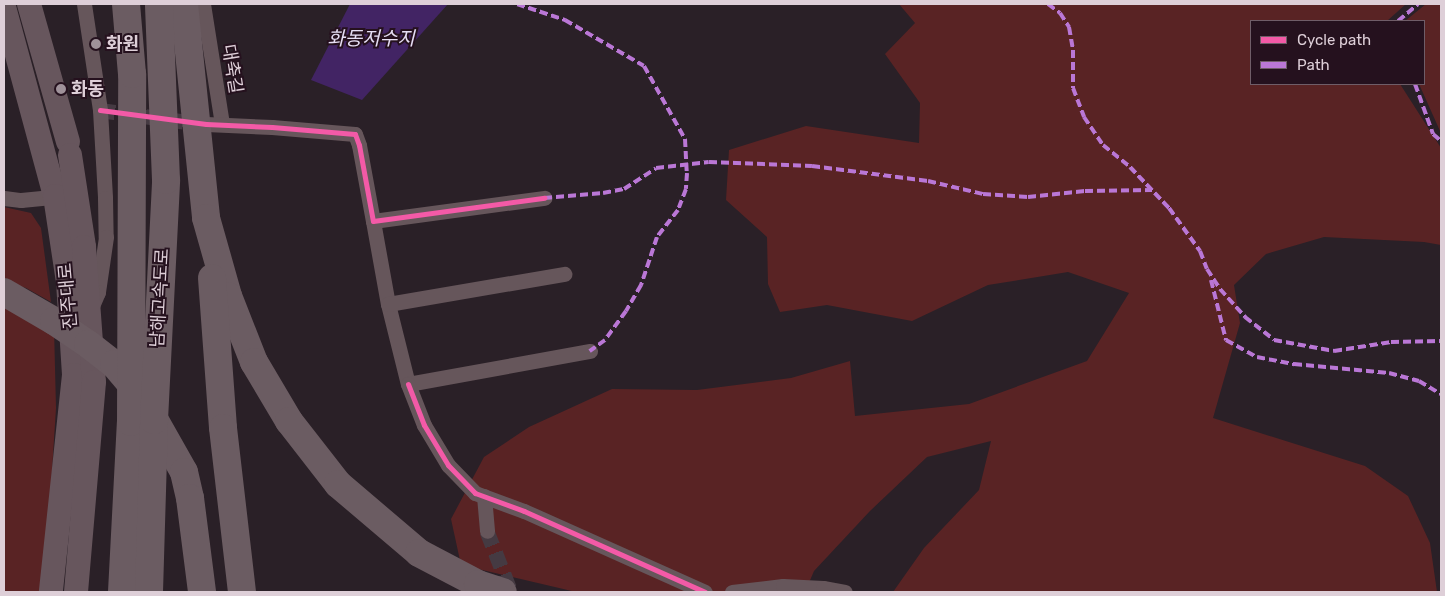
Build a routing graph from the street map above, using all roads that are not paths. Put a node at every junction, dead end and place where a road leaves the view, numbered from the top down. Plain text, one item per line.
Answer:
1 (29, 4) edge
2 (84, 4) edge
3 (126, 4) edge
4 (158, 4) edge
5 (184, 4) edge
6 (203, 4) edge
7 (4, 6) edge
8 (199, 122) junction
9 (222, 124) junction
10 (66, 196) junction
11 (4, 198) edge
12 (544, 198) dead end
13 (206, 218) junction
14 (373, 221) junction
15 (564, 274) dead end
16 (4, 292) edge
17 (388, 304) junction
18 (90, 310) junction
19 (590, 351) dead end
20 (408, 384) junction
21 (484, 496) junction
22 (487, 530) tunnel mouth
23 (51, 592) edge
24 (76, 592) edge
25 (122, 592) edge
26 (149, 592) edge
27 (202, 592) edge
28 (242, 592) edge
29 (503, 592) edge
30 (705, 592) edge
31 (732, 592) edge
32 (845, 592) edge

1 - 10 main road, 진주대로
2 - 18 street
3 - 25 highway, 남해고속도로
4 - 26 highway, 남해고속도로
5 - 8 highway
6 - 9 street, 대축길
7 - 10 main road, 진주대로
8 - 9 street
8 - 13 highway
9 - 14 street
10 - 11 street
10 - 18 main road, 진주대로
10 - 23 main road, 진주대로
12 - 14 street
13 - 28 highway
13 - 29 highway
14 - 17 street
15 - 17 street
16 - 27 highway
17 - 20 street
18 - 24 main road, 진주대로
19 - 20 street
20 - 21 street
21 - 22 street
21 - 30 street
31 - 32 street

